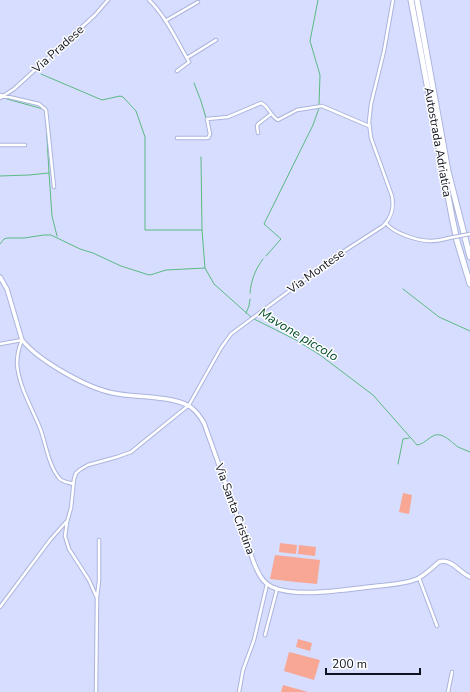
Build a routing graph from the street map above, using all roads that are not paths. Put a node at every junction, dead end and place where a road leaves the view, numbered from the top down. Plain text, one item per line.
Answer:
1 (108, 0) edge
2 (149, 0) edge
3 (393, 0) edge
4 (411, 0) edge
5 (417, 0) edge
6 (198, 2) dead end
7 (165, 21) junction
8 (216, 40) dead end
9 (187, 58) junction
10 (177, 71) dead end
11 (0, 95) edge
12 (5, 96) junction
13 (0, 98) edge
14 (271, 114) junction
15 (369, 126) junction
16 (258, 133) dead end
17 (176, 138) dead end
18 (0, 145) edge
19 (25, 146) dead end
20 (54, 187) dead end
21 (386, 223) junction
22 (470, 234) edge
23 (470, 257) edge
24 (0, 277) edge
25 (470, 284) edge
26 (22, 340) junction
27 (0, 344) edge
28 (189, 405) junction
29 (73, 484) junction
30 (66, 522) junction
31 (99, 540) dead end
32 (470, 577) edge
33 (419, 578) junction
34 (267, 584) junction
35 (277, 589) junction
36 (97, 598) junction
37 (0, 607) edge
38 (437, 626) dead end
39 (265, 635) dead end
40 (452, 672) dead end
41 (96, 692) edge
42 (239, 692) edge
43 (448, 692) edge

1 - 12 street, Via Pradese
2 - 7 street
3 - 15 street
4 - 25 highway, Autostrada Adriatica
5 - 23 highway, Autostrada Adriatica
6 - 7 street
7 - 9 street
8 - 9 street
9 - 10 street
11 - 12 street
12 - 13 street, Via Pradese
12 - 20 street
14 - 15 street
14 - 16 street
14 - 17 street
15 - 21 street
18 - 19 street
21 - 22 street, bridge
21 - 28 street, Via Montese
24 - 26 street
26 - 27 street
26 - 28 street
26 - 29 street
28 - 29 street
28 - 34 street, Via Santa Cristina
29 - 30 street
30 - 36 street
30 - 37 street
31 - 36 street
32 - 33 street, Via Santa Cristina
33 - 35 street, Via Santa Cristina
33 - 38 street
34 - 35 street, Via Santa Cristina
34 - 42 street
35 - 39 street
36 - 41 street
40 - 43 street

